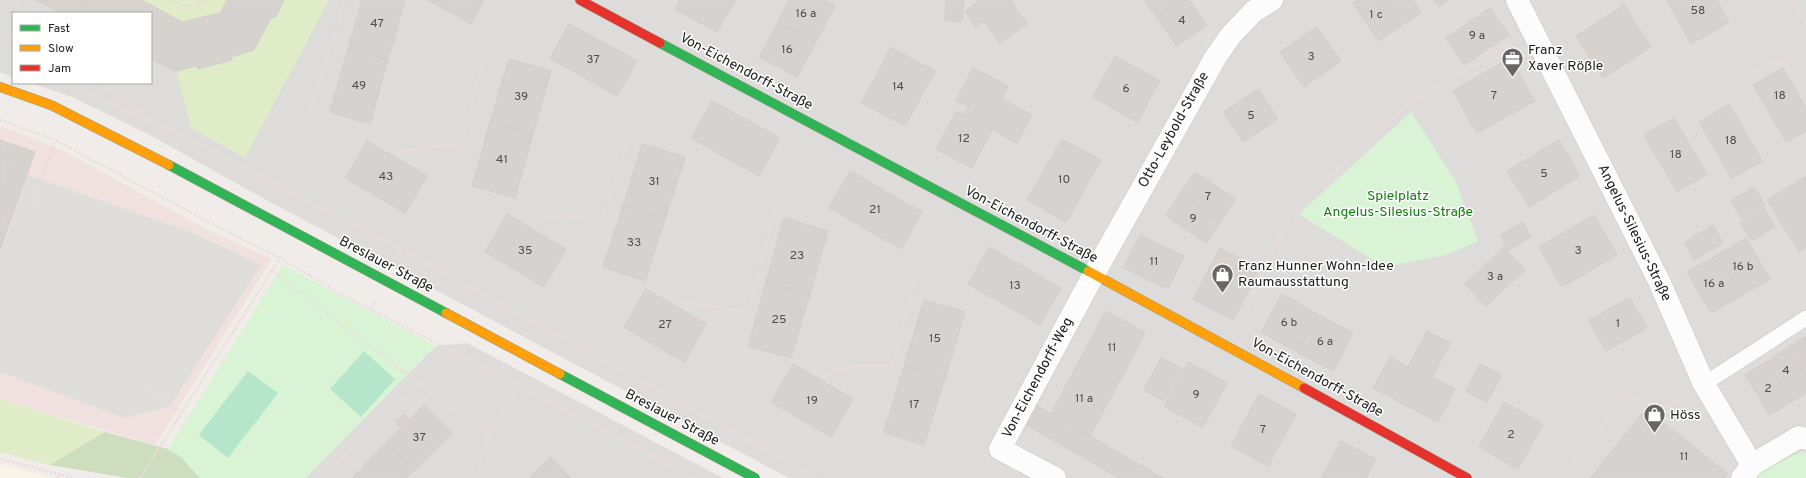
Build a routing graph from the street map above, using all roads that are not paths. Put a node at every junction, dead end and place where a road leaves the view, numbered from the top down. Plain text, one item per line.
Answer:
1 (580, 0) edge
2 (1517, 0) edge
3 (1258, 4) edge
4 (0, 87) edge
5 (1094, 274) junction
6 (1806, 318) edge
7 (1704, 384) junction
8 (1806, 439) edge
9 (1747, 471) edge
10 (755, 478) edge
11 (1055, 478) edge
12 (1468, 478) edge

1 - 5 street, Von-Eichendorff-Straße
2 - 7 street, Angelus-Silesius-Straße
3 - 5 street, Otto-Leybold-Straße
4 - 10 street, Breslauer Straße
5 - 11 street, Von-Eichendorff-Weg
5 - 12 street, Von-Eichendorff-Straße
6 - 7 lane
7 - 9 street, Angelus-Silesius-Straße
8 - 9 street

